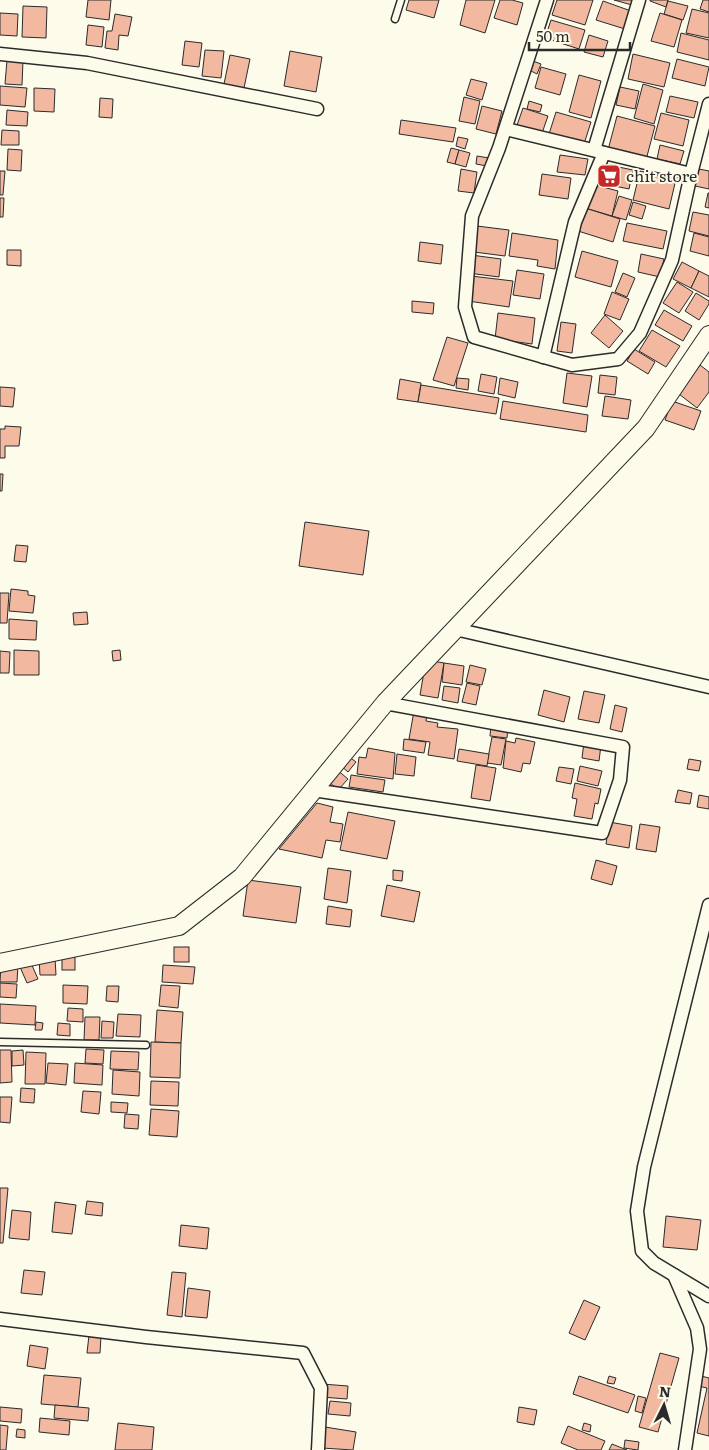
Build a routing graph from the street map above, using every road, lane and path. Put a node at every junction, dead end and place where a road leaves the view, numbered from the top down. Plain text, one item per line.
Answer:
1 (400, 0) edge
2 (547, 0) edge
3 (639, 0) edge
4 (395, 19) dead end
5 (0, 54) edge
6 (709, 104) edge
7 (317, 109) dead end
8 (506, 128) junction
9 (599, 151) junction
10 (691, 174) junction
11 (709, 335) edge
12 (543, 357) junction
13 (455, 629) junction
14 (709, 687) edge
15 (385, 703) junction
16 (314, 790) junction
17 (709, 905) edge
18 (0, 963) edge
19 (0, 1042) edge
20 (146, 1045) dead end
21 (674, 1275) junction
22 (709, 1296) edge
23 (0, 1319) edge
24 (318, 1450) edge
25 (685, 1450) edge

1 - 4 lane
2 - 8 street
3 - 9 street
5 - 7 street
6 - 10 street
8 - 9 street
8 - 12 street
9 - 10 street
9 - 12 street
10 - 12 street
11 - 13 street
13 - 14 street
13 - 15 street
15 - 16 street
15 - 16 street
16 - 18 street
17 - 21 street
19 - 20 lane
21 - 22 street
21 - 25 street
23 - 24 street

